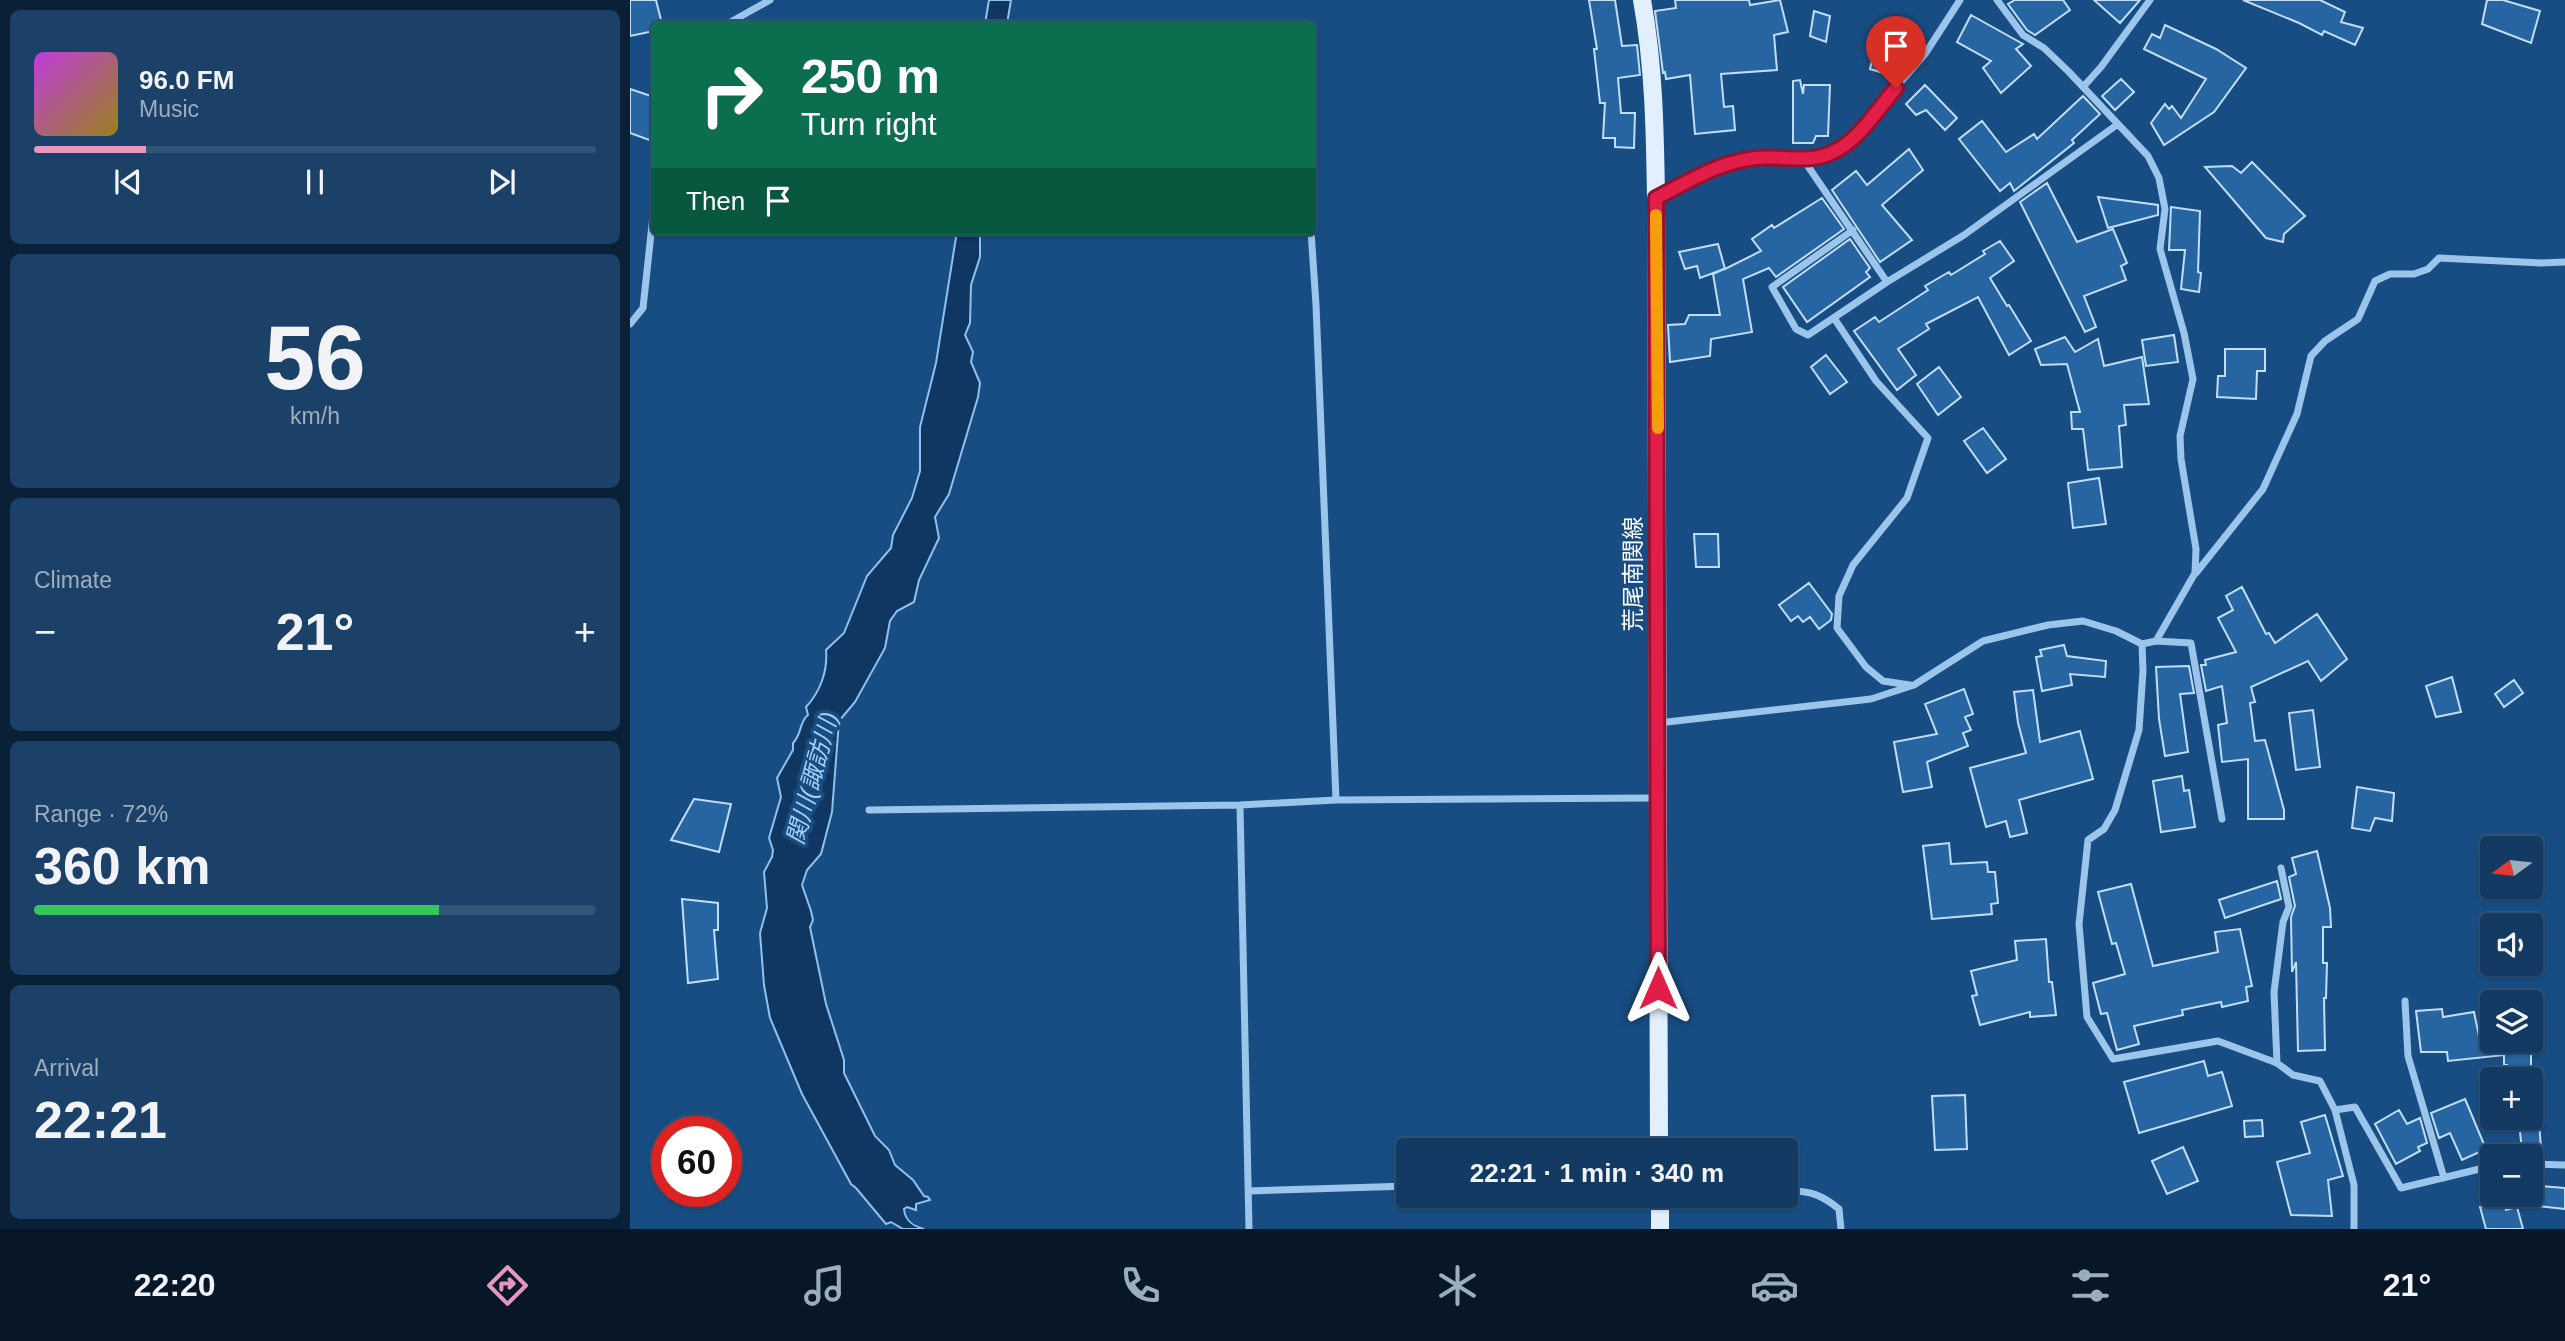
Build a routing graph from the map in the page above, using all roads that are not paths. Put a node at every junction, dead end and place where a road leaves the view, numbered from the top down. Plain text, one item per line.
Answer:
1 (770, 0) edge
2 (1642, 0) edge
3 (1960, 0) edge
4 (1997, 0) edge
5 (2150, 0) edge
6 (732, 21) edge
7 (2083, 87) junction
8 (2118, 124) junction
9 (1804, 159) junction
10 (1656, 198) junction
11 (1853, 230) junction
12 (651, 234) edge
13 (1311, 235) edge
14 (2565, 262) edge
15 (1887, 282) junction
16 (1834, 318) junction
17 (630, 324) edge
18 (2196, 573) junction
19 (2156, 641) junction
20 (2142, 645) junction
21 (1914, 685) junction
22 (1657, 723) junction
23 (1657, 798) junction
24 (1336, 800) junction
25 (1240, 805) junction
26 (869, 810) dead end
27 (2222, 819) dead end
28 (2281, 868) dead end
29 (2405, 1001) dead end
30 (2277, 1063) junction
31 (2335, 1110) junction
32 (1660, 1138) edge
33 (2543, 1164) edge
34 (2565, 1165) edge
35 (2480, 1169) edge
36 (2444, 1178) junction
37 (1396, 1186) edge
38 (1798, 1190) edge
39 (1249, 1191) junction
40 (1660, 1208) edge
41 (1250, 1229) edge
42 (1660, 1229) edge
43 (1841, 1229) edge
44 (2354, 1229) edge

1 - 6 street
2 - 10 main road, 荒尾南関線
3 - 9 street
4 - 7 street
5 - 7 street
7 - 8 street
8 - 15 street
8 - 18 street
9 - 10 street
9 - 11 street
10 - 22 main road, 荒尾南関線
11 - 15 street
11 - 16 street
12 - 17 street
13 - 24 street
14 - 18 street
15 - 16 street
16 - 21 street
18 - 19 street
19 - 20 street
19 - 27 street
20 - 21 street
20 - 30 street
21 - 22 street
22 - 23 main road, 荒尾南関線
23 - 24 street
23 - 32 main road, 荒尾南関線
24 - 25 street
25 - 26 street
25 - 39 street
28 - 30 street
29 - 36 street
30 - 31 street
31 - 36 street
31 - 44 street
33 - 34 street
35 - 36 street
37 - 39 street
38 - 43 street
39 - 41 street
40 - 42 main road

